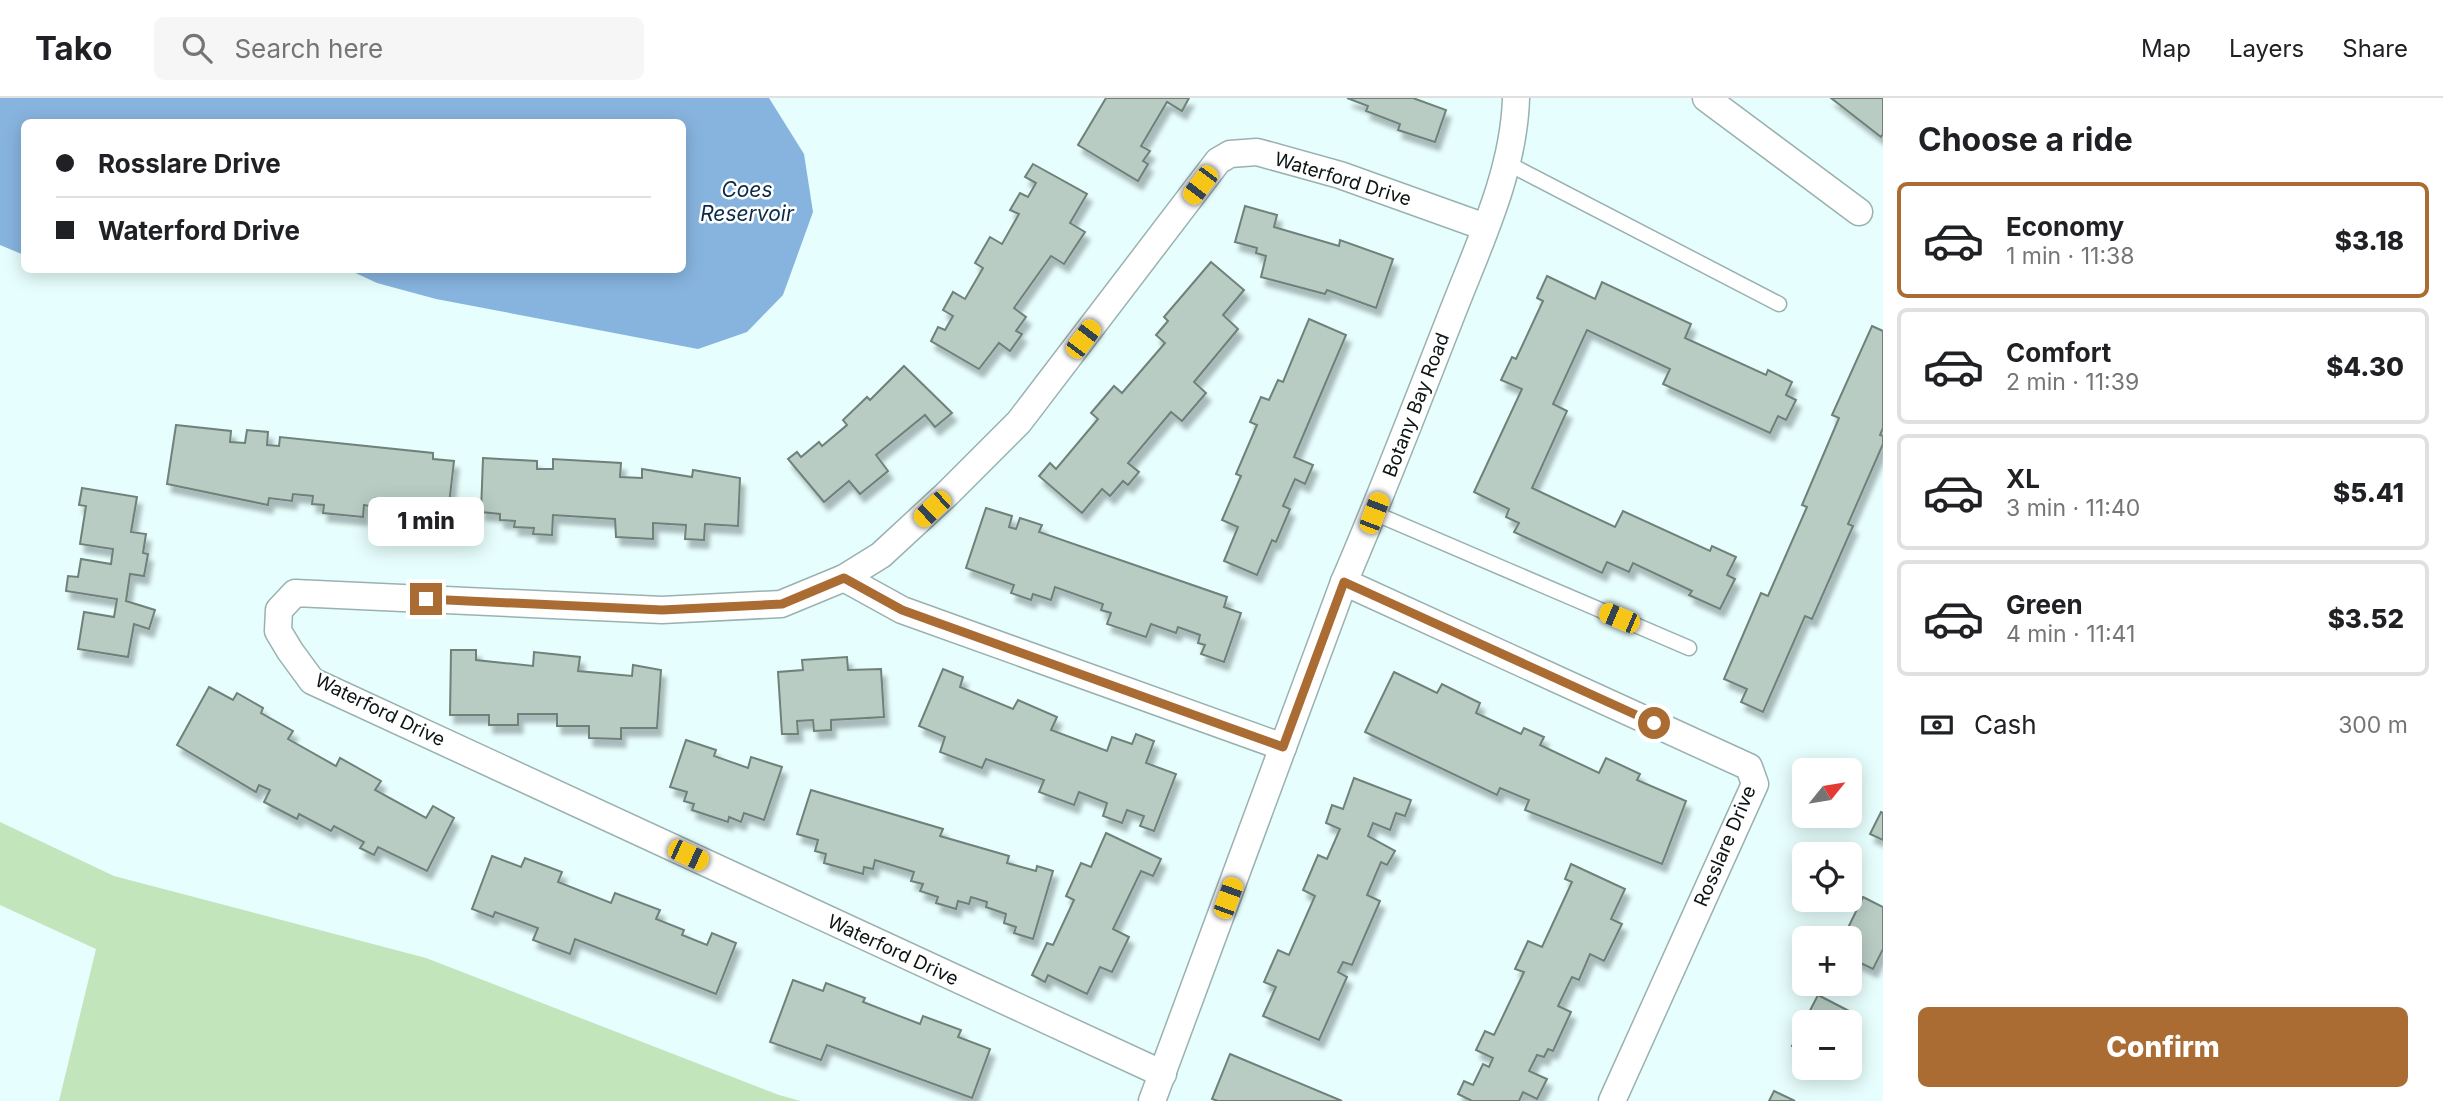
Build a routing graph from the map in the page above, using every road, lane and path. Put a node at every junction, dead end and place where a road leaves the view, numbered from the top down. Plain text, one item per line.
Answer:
1 (1516, 98) edge
2 (1706, 98) edge
3 (1507, 163) junction
4 (1859, 212) dead end
5 (1485, 227) junction
6 (1779, 304) dead end
7 (1374, 513) junction
8 (844, 578) junction
9 (1344, 582) junction
10 (1689, 648) dead end
11 (1283, 747) junction
12 (1163, 1074) junction
13 (1152, 1101) edge
14 (1612, 1101) edge

1 - 3 street, Botany Bay Road
2 - 4 street
3 - 5 street, Botany Bay Road
3 - 6 lane
5 - 7 street, Botany Bay Road
5 - 8 street, Waterford Drive
7 - 9 street, Botany Bay Road
7 - 10 lane
8 - 11 street
8 - 12 street, Waterford Drive
9 - 11 street, Botany Bay Road
9 - 14 street, Rosslare Drive
11 - 12 street, Botany Bay Road
12 - 13 street, Botany Bay Road

